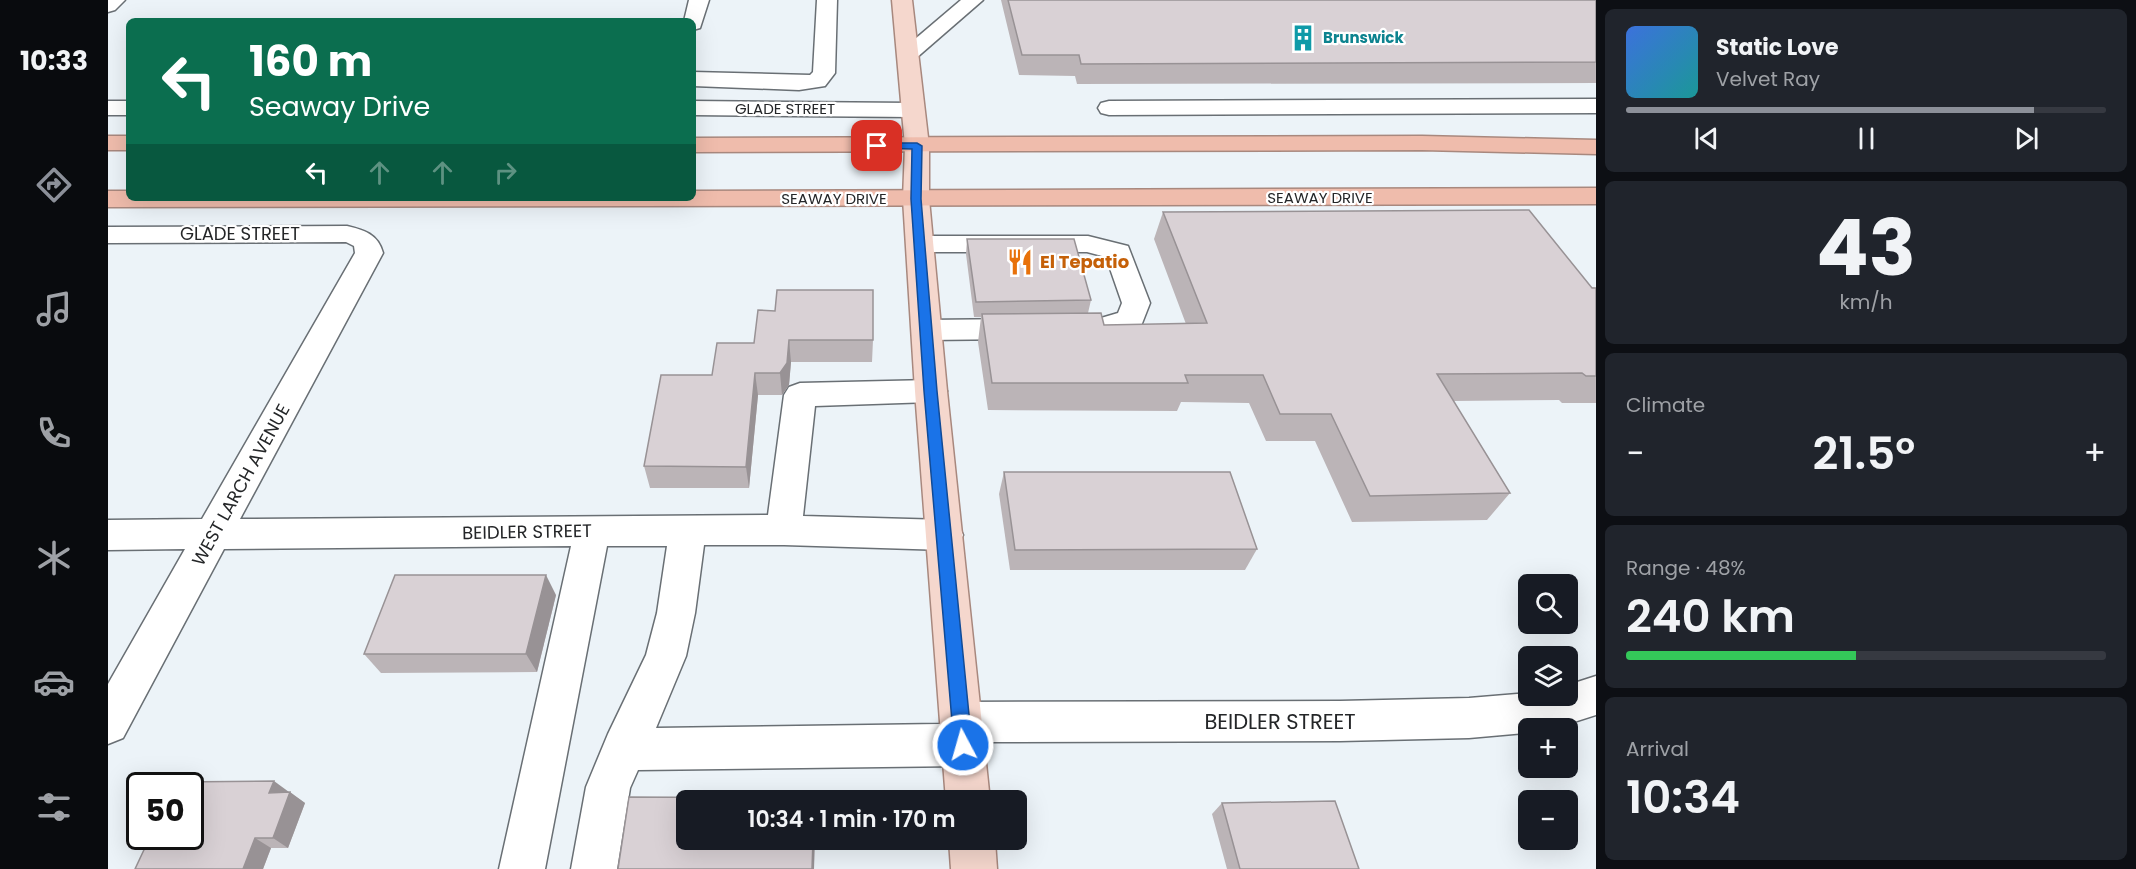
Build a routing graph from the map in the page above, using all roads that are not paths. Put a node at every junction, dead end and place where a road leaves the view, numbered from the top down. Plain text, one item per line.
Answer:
1 (115, 0) edge
2 (699, 0) edge
3 (827, 0) edge
4 (902, 0) edge
5 (973, 0) edge
6 (108, 6) edge
7 (694, 18) edge
8 (908, 55) junction
9 (696, 79) edge
10 (1596, 106) edge
11 (108, 108) edge
12 (126, 108) edge
13 (696, 108) edge
14 (1109, 108) dead end
15 (913, 110) junction
16 (108, 143) edge
17 (126, 143) edge
18 (1422, 143) junction
19 (696, 145) edge
20 (850, 145) junction
21 (917, 146) junction
22 (1596, 147) edge
23 (696, 157) edge
24 (1596, 196) edge
25 (108, 199) edge
26 (126, 199) edge
27 (696, 199) edge
28 (916, 199) junction
29 (988, 199) junction
30 (108, 235) edge
31 (920, 244) junction
32 (368, 245) joint
33 (927, 330) junction
34 (931, 391) junction
35 (688, 530) junction
36 (784, 530) junction
37 (592, 531) junction
38 (213, 534) junction
39 (108, 535) edge
40 (945, 535) junction
41 (1596, 695) edge
42 (108, 724) edge
43 (962, 734) junction
44 (623, 749) junction
45 (967, 790) edge
46 (973, 850) edge
47 (522, 869) edge
48 (594, 869) edge
49 (974, 869) edge

1 - 6 street
2 - 7 street
3 - 9 street
4 - 8 main road
5 - 8 street
8 - 15 main road
10 - 14 street
11 - 12 street
13 - 15 street, GLADE STREET
15 - 21 main road
16 - 17 highway
18 - 21 highway
18 - 22 highway
18 - 29 highway
19 - 20 highway
20 - 21 highway
20 - 23 highway
21 - 28 main road
24 - 29 highway, SEAWAY DRIVE
25 - 26 highway, SEAWAY DRIVE
27 - 28 highway, SEAWAY DRIVE
28 - 29 highway, SEAWAY DRIVE
28 - 31 main road
30 - 32 street, GLADE STREET
31 - 33 main road
31 - 33 street
32 - 38 street, WEST LARCH AVENUE
33 - 34 main road
34 - 36 street
34 - 40 main road
35 - 36 street, BEIDLER STREET
35 - 37 street, BEIDLER STREET
35 - 44 street
36 - 40 street, BEIDLER STREET
37 - 38 street, BEIDLER STREET
37 - 47 street
38 - 39 street, BEIDLER STREET
38 - 42 street, WEST LARCH AVENUE
40 - 43 main road
41 - 43 street, BEIDLER STREET
43 - 44 street, BEIDLER STREET
43 - 45 main road
44 - 48 street
46 - 49 main road

